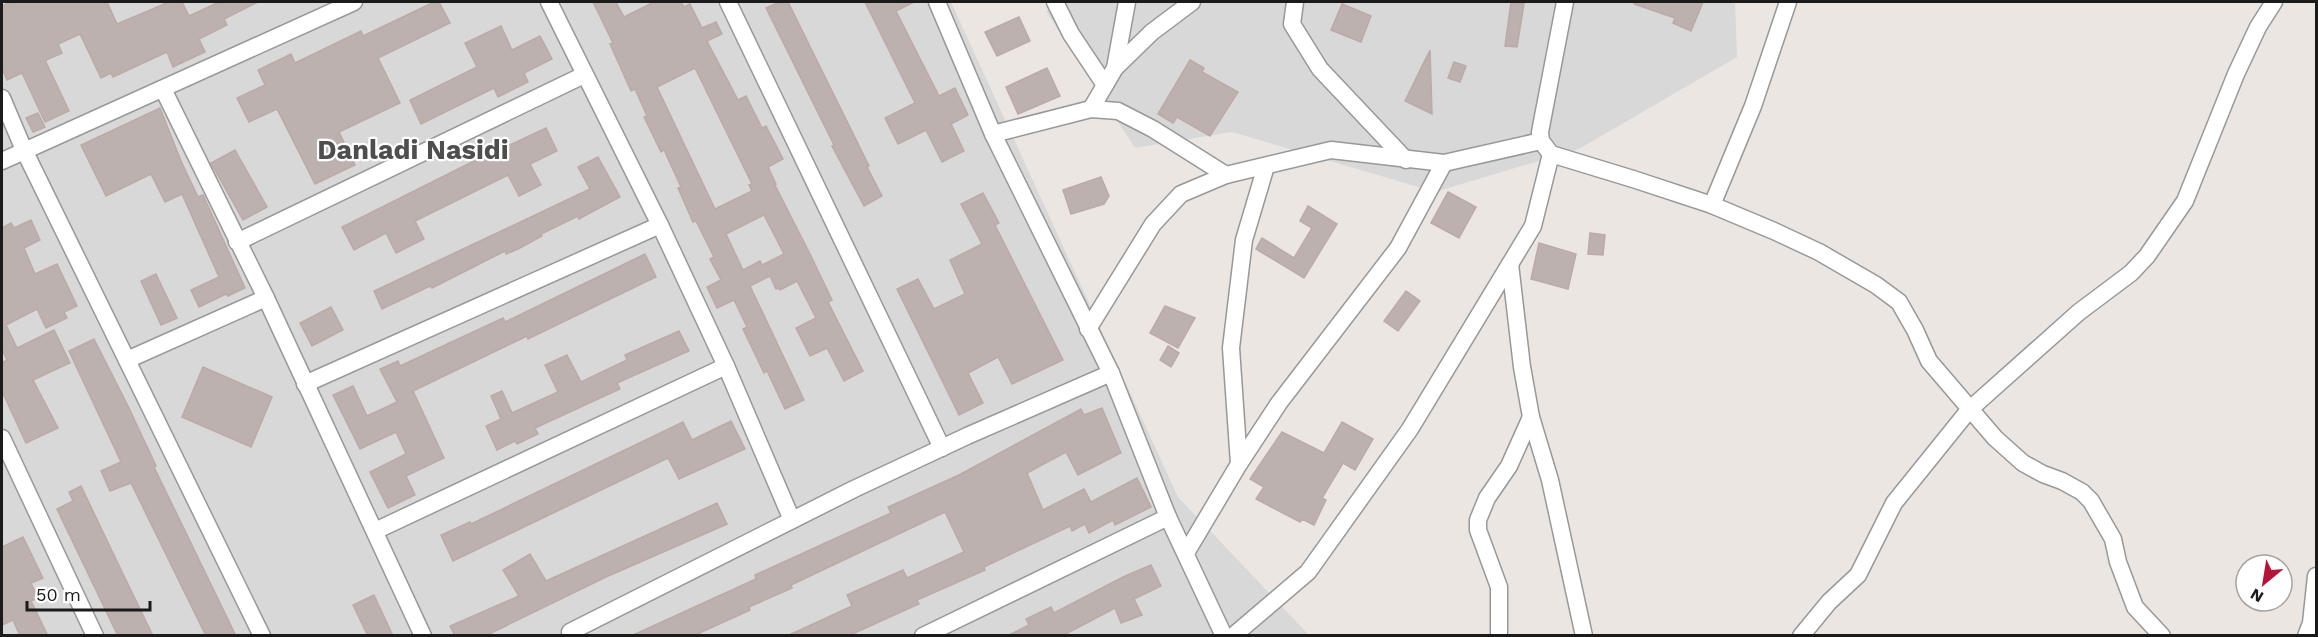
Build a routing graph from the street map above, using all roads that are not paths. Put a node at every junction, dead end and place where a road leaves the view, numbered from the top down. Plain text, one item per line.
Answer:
1 (354, 2) edge
2 (549, 2) edge
3 (728, 2) edge
4 (937, 2) edge
5 (1055, 2) edge
6 (1127, 2) edge
7 (1192, 2) edge
8 (1295, 2) edge
9 (1565, 2) edge
10 (1788, 2) edge
11 (2274, 2) edge
12 (1115, 68) junction
13 (584, 75) junction
14 (1105, 85) junction
15 (163, 89) junction
16 (2, 98) edge
17 (1091, 109) junction
18 (993, 134) junction
19 (1546, 147) junction
20 (24, 150) junction
21 (1406, 160) junction
22 (2, 162) edge
23 (1444, 163) junction
24 (1266, 166) junction
25 (1226, 175) junction
26 (1712, 205) junction
27 (660, 225) junction
28 (237, 242) junction
29 (1510, 264) junction
30 (266, 298) junction
31 (1088, 330) junction
32 (127, 360) junction
33 (726, 366) junction
34 (1111, 373) junction
35 (305, 384) junction
36 (1969, 410) junction
37 (1531, 417) junction
38 (2, 438) edge
39 (942, 448) junction
40 (1239, 464) junction
41 (1168, 517) junction
42 (792, 520) junction
43 (375, 531) junction
44 (1186, 553) junction
45 (2316, 576) edge
46 (568, 634) edge
47 (95, 636) edge
48 (262, 636) edge
49 (423, 636) edge
50 (923, 636) edge
51 (1224, 636) edge
52 (1233, 636) edge
53 (1499, 636) edge
54 (1584, 636) edge
55 (1801, 636) edge
56 (2162, 636) edge
57 (2306, 636) edge

1 - 15 street
2 - 13 street
3 - 39 street
4 - 18 street
5 - 14 street
6 - 12 street
7 - 12 street
8 - 21 street
9 - 19 street
10 - 26 street
11 - 36 street
12 - 14 street
13 - 27 street
13 - 28 street
14 - 17 street
15 - 20 street
15 - 28 street
16 - 20 street
17 - 18 street
17 - 25 street
18 - 31 street
19 - 23 street
19 - 26 street
19 - 29 street
20 - 22 street
20 - 32 street
21 - 23 street
21 - 24 street
23 - 40 street
24 - 25 street
24 - 40 street
25 - 31 street
26 - 36 street
27 - 33 street
27 - 35 street
28 - 30 street
29 - 37 street
29 - 52 street
30 - 32 street
30 - 35 street
31 - 34 street
32 - 48 street
33 - 42 street
33 - 43 street
34 - 39 street
34 - 41 street
35 - 43 street
36 - 55 street
36 - 56 street
37 - 53 street
37 - 54 street
38 - 47 street
39 - 42 street
40 - 44 street
41 - 44 street
41 - 50 street
42 - 46 street
43 - 49 street
44 - 51 street
45 - 57 street

